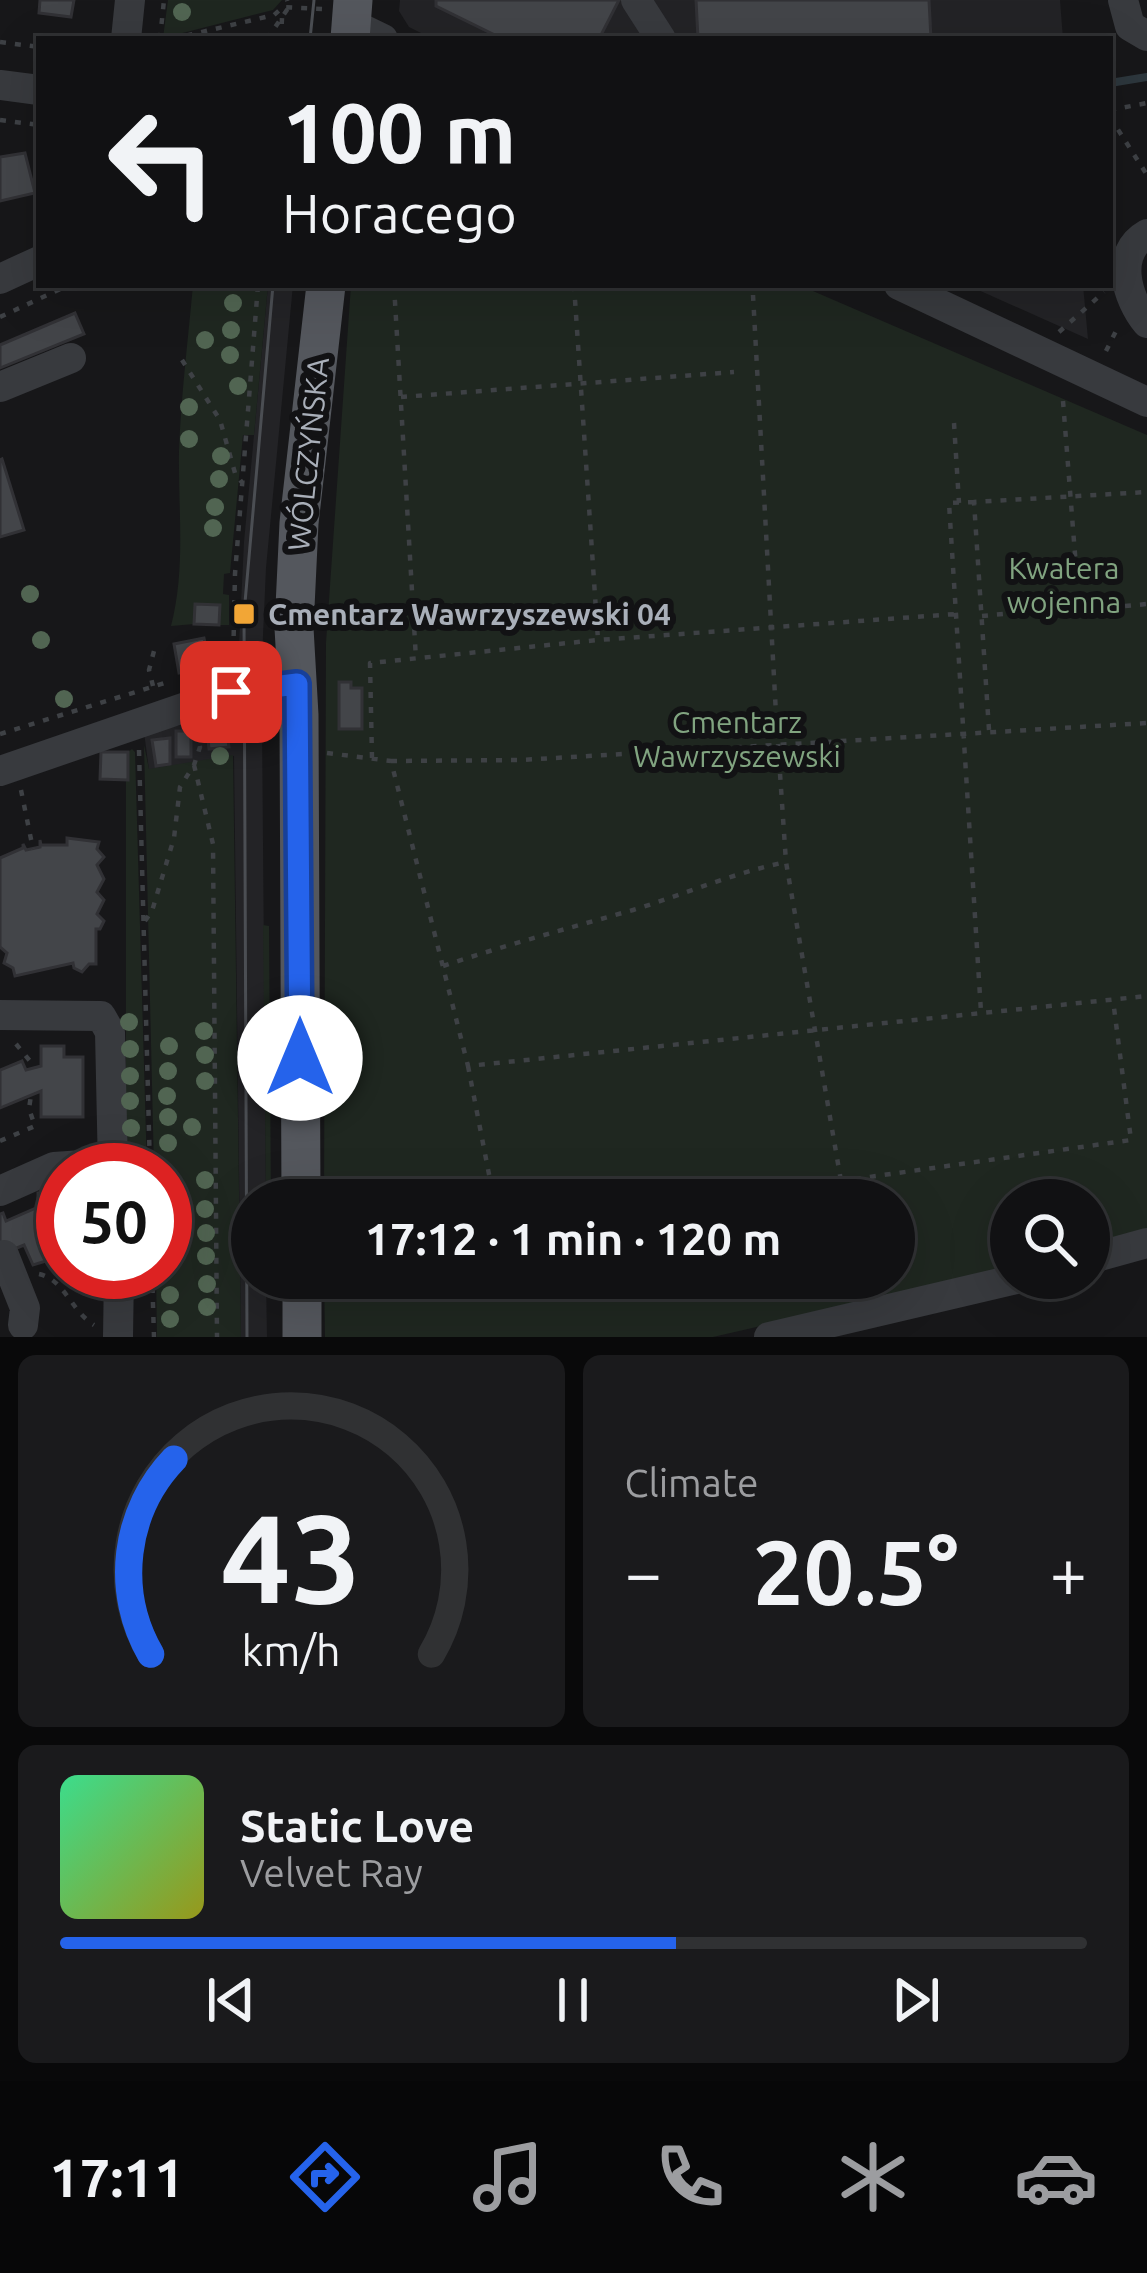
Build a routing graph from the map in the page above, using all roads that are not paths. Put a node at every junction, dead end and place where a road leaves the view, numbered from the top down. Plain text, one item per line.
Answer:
1 (130, 0) edge
2 (636, 0) edge
3 (1123, 0) edge
4 (1147, 35) edge
5 (126, 36) edge
6 (659, 36) edge
7 (0, 86) edge
8 (36, 90) edge
9 (1147, 234) edge
10 (36, 262) edge
11 (0, 279) edge
12 (326, 288) edge
13 (904, 288) edge
14 (1147, 323) edge
15 (71, 358) dead end
16 (0, 387) edge
17 (1147, 402) edge
18 (297, 684) junction
19 (9, 775) edge
20 (4, 1027) edge
21 (112, 1143) edge
22 (36, 1175) edge
23 (302, 1179) edge
24 (0, 1191) edge
25 (1147, 1243) edge
26 (1110, 1253) edge
27 (9, 1267) road end
28 (990, 1285) edge
29 (114, 1299) edge
30 (302, 1299) edge
31 (23, 1324) dead end
32 (109, 1332) edge
33 (302, 1337) edge
34 (769, 1337) edge

1 - 5 street
2 - 6 street
3 - 4 street
7 - 8 street
9 - 14 street
10 - 11 street
12 - 18 main road, WÓLCZYŃSKA
13 - 17 street
15 - 16 street
18 - 19 street
18 - 23 main road, WÓLCZYŃSKA
20 - 21 street
22 - 24 street
25 - 26 street
27 - 31 street
28 - 34 street
29 - 32 street
30 - 33 main road

